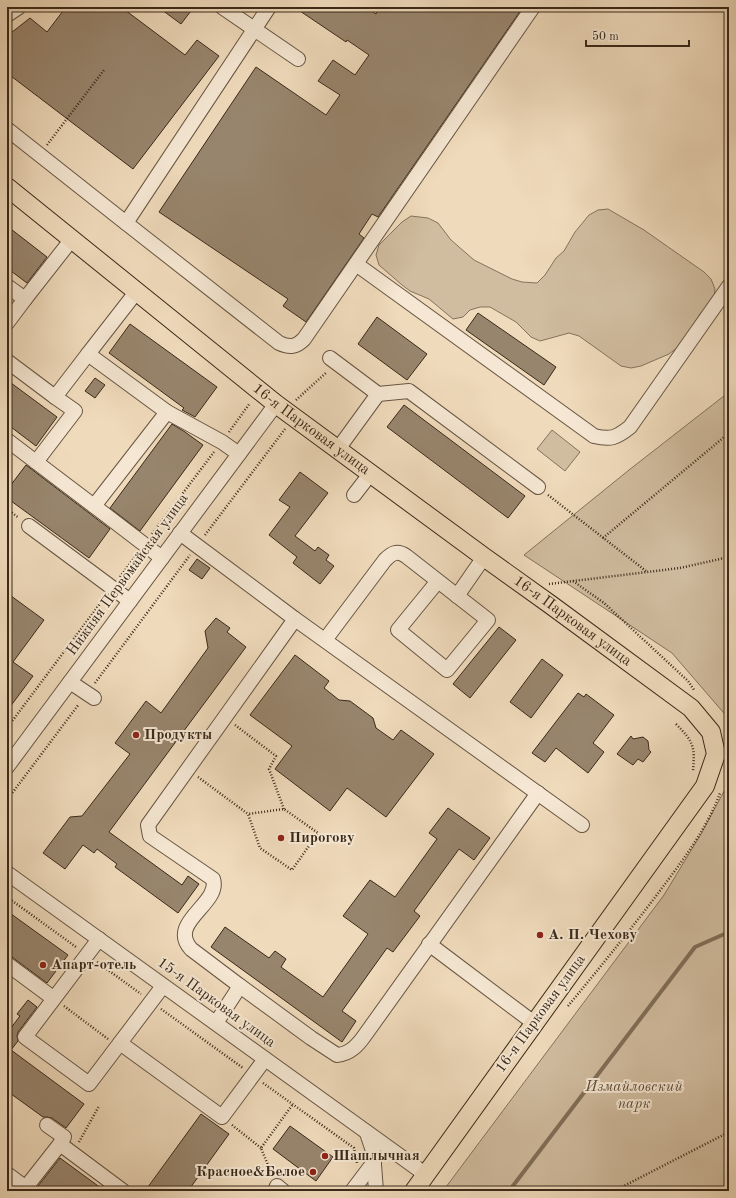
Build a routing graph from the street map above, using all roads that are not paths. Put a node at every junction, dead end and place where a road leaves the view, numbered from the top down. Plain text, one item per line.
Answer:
1 (19, 7) edge
2 (222, 7) edge
3 (269, 7) edge
4 (533, 7) edge
5 (7, 15) edge
6 (254, 29) junction
7 (298, 59) dead end
8 (7, 129) edge
9 (7, 187) edge
10 (126, 223) junction
11 (72, 239) junction
12 (356, 264) junction
13 (7, 286) edge
14 (729, 286) edge
15 (137, 292) junction
16 (25, 299) junction
17 (7, 323) edge
18 (88, 354) junction
19 (333, 360) road end
20 (7, 361) edge
21 (378, 394) junction
22 (55, 397) junction
23 (285, 403) junction
24 (167, 412) junction
25 (7, 440) edge
26 (338, 450) junction
27 (239, 454) junction
28 (36, 462) junction
29 (371, 474) junction
30 (538, 487) road end
31 (354, 495) dead end
32 (94, 506) junction
33 (29, 526) dead end
34 (180, 533) junction
35 (162, 558) junction
36 (484, 558) junction
37 (438, 581) junction
38 (457, 596) junction
39 (130, 601) junction
40 (295, 619) junction
41 (324, 640) junction
42 (70, 682) junction
43 (90, 696) road end
44 (7, 767) edge
45 (538, 793) junction
46 (582, 825) dead end
47 (7, 873) edge
48 (99, 939) junction
49 (430, 944) junction
50 (7, 964) edge
51 (163, 986) junction
52 (240, 986) junction
53 (53, 998) junction
54 (216, 1023) junction
55 (534, 1024) junction
56 (119, 1045) junction
57 (265, 1059) junction
58 (47, 1125) dead end
59 (367, 1133) junction
60 (60, 1144) junction
61 (374, 1162) junction
62 (7, 1174) edge
63 (425, 1174) junction
64 (26, 1190) edge
65 (123, 1191) edge
66 (352, 1191) edge
67 (376, 1191) edge
68 (414, 1191) edge

1 - 5 street
2 - 6 street
3 - 6 street
4 - 12 street
6 - 7 street
6 - 10 street
8 - 10 street
9 - 11 main road, 16-я Парковая улица
10 - 12 street
11 - 15 main road, 16-я Парковая улица
11 - 16 street
12 - 14 street
13 - 16 street
15 - 18 street
15 - 23 main road, 16-я Парковая улица
16 - 17 street
18 - 22 street
18 - 24 street
19 - 21 street
20 - 22 street
21 - 26 street
21 - 30 street
22 - 28 street
23 - 26 main road, 16-я Парковая улица
23 - 27 street, Нижняя Первомайская улица
24 - 27 street
24 - 32 street
25 - 28 street
26 - 29 main road, 16-я Парковая улица
27 - 34 street, Нижняя Первомайская улица
28 - 32 street
29 - 31 street
29 - 36 main road, 16-я Парковая улица
32 - 35 street
33 - 39 street
34 - 35 street, Нижняя Первомайская улица
34 - 40 street
35 - 39 street, Нижняя Первомайская улица
36 - 38 street
36 - 55 main road, 16-я Парковая улица
37 - 38 street
37 - 38 street
37 - 41 street
39 - 42 street, Нижняя Первомайская улица
40 - 41 street
40 - 52 street
41 - 45 street
42 - 43 street
42 - 44 street, Нижняя Первомайская улица
45 - 46 street
45 - 49 street
47 - 48 street, 15-я Парковая улица
48 - 51 street, 15-я Парковая улица
48 - 53 street
49 - 52 street
49 - 55 street
50 - 53 street
51 - 54 street, 15-я Парковая улица
51 - 56 street
52 - 54 street
53 - 56 street
54 - 57 street, 15-я Парковая улица
55 - 63 main road, 16-я Парковая улица
56 - 57 street
57 - 59 street, 15-я Парковая улица
58 - 60 street
59 - 61 street
59 - 63 street, 15-я Парковая улица
60 - 64 street
60 - 65 street
61 - 66 street
61 - 67 street
62 - 64 street
63 - 68 main road, 16-я Парковая улица

